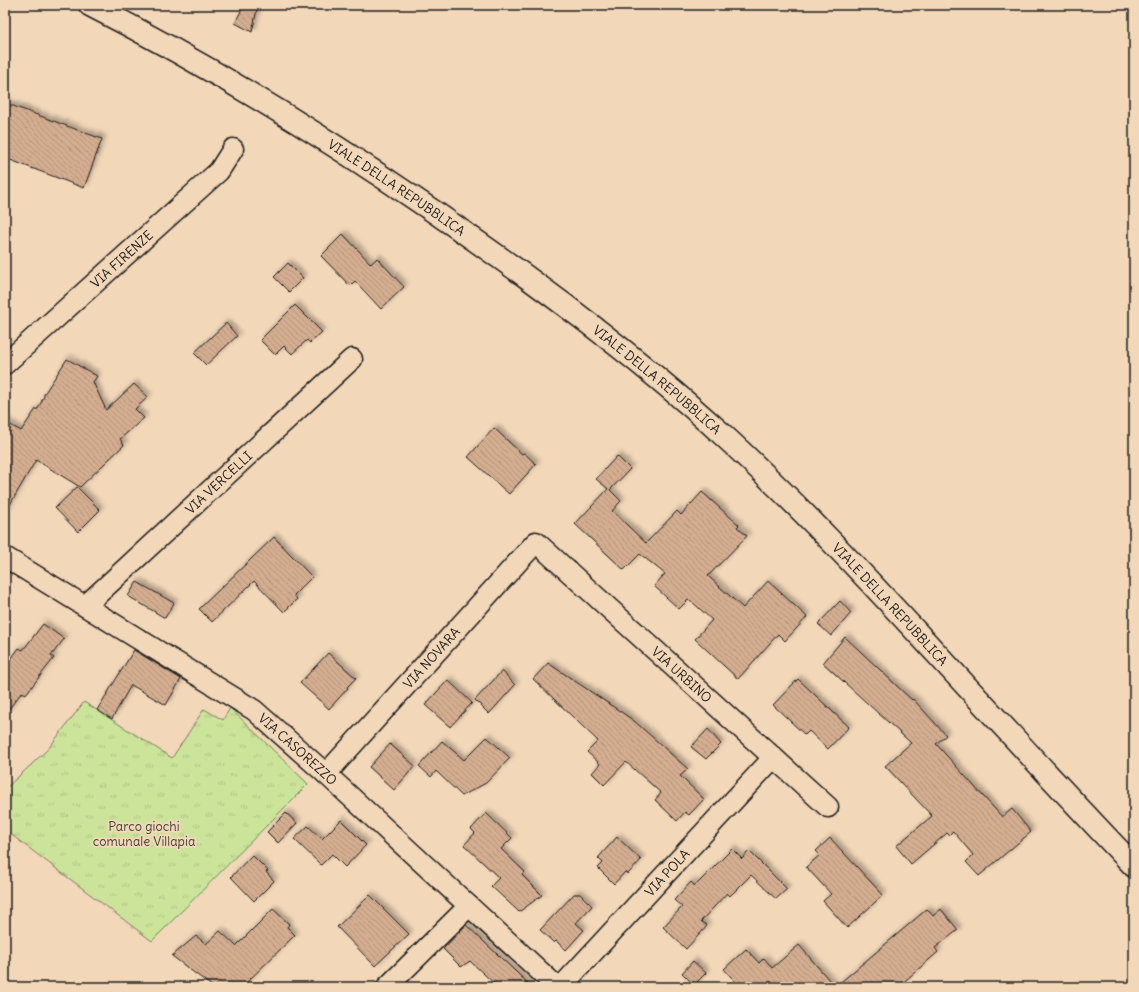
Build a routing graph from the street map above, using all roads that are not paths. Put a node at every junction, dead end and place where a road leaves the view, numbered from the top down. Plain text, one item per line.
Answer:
1 (90, 5) edge
2 (233, 149) dead end
3 (352, 359) dead end
4 (5, 364) edge
5 (536, 542) joint
6 (5, 557) edge
7 (85, 606) junction
8 (774, 758) junction
9 (326, 774) junction
10 (828, 807) dead end
11 (1134, 866) edge
12 (469, 906) junction
13 (388, 987) edge
14 (557, 987) edge
15 (561, 987) edge

1 - 11 street, VIALE DELLA REPUBBLICA
2 - 4 street, VIA FIRENZE
3 - 7 street, VIA VERCELLI
5 - 8 street, VIA URBINO
5 - 9 street, VIA NOVARA
6 - 7 street, VIA CASOREZZO
7 - 9 street, VIA CASOREZZO
8 - 10 street, VIA URBINO
8 - 15 street, VIA POLA
9 - 12 street, VIA CASOREZZO
12 - 13 street
12 - 14 street, VIA CASOREZZO

